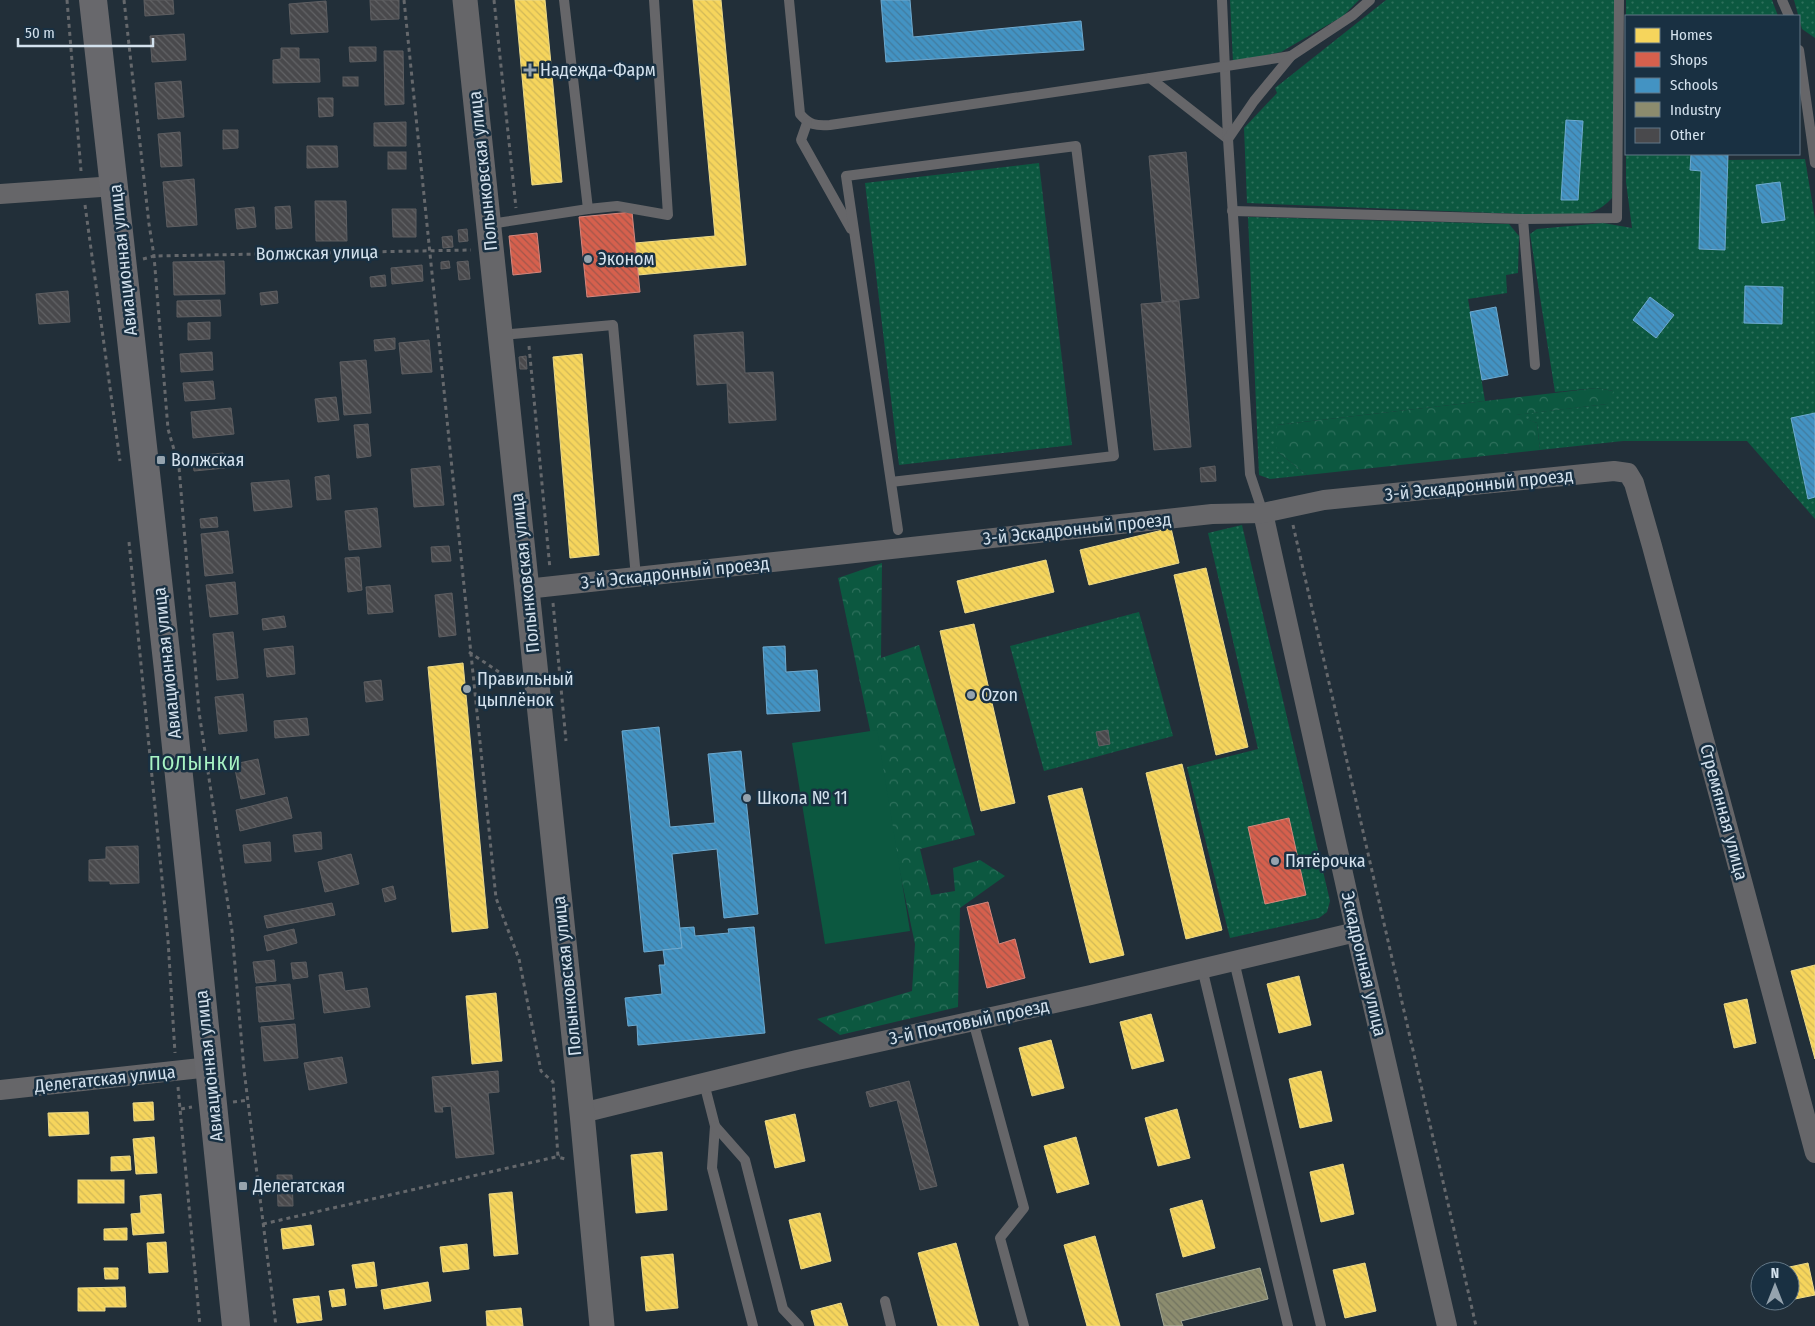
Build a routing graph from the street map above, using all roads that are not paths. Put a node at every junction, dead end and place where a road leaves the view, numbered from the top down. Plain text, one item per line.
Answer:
1 (93, 0) edge
2 (465, 0) edge
3 (564, 0) edge
4 (654, 0) edge
5 (789, 0) edge
6 (1222, 0) edge
7 (1370, 0) edge
8 (1620, 0) edge
9 (1782, 0) edge
10 (1789, 15) edge
11 (1291, 56) junction
12 (1800, 57) edge
13 (1224, 67) junction
14 (1150, 78) junction
15 (807, 123) junction
16 (1228, 139) junction
17 (1815, 163) edge
18 (115, 186) junction
19 (0, 194) edge
20 (588, 209) junction
21 (1232, 211) junction
22 (1523, 219) junction
23 (490, 224) junction
24 (854, 235) junction
25 (501, 335) junction
26 (1535, 365) dead end
27 (1628, 473) joint
28 (890, 482) junction
29 (1264, 513) junction
30 (898, 530) dead end
31 (636, 577) junction
32 (526, 589) junction
33 (1356, 932) junction
34 (1234, 961) junction
35 (1202, 968) junction
36 (973, 1021) junction
37 (210, 1067) junction
38 (704, 1083) junction
39 (0, 1090) edge
40 (582, 1113) junction
41 (715, 1126) junction
42 (1815, 1153) edge
43 (885, 1301) dead end
44 (236, 1326) edge
45 (602, 1326) edge
46 (753, 1326) edge
47 (799, 1326) edge
48 (891, 1326) edge
49 (1024, 1326) edge
50 (1288, 1326) edge
51 (1321, 1326) edge
52 (1447, 1326) edge

1 - 18 main road, Авиационная улица
2 - 23 street, Полынковская улица
3 - 20 lane
4 - 20 lane
5 - 15 lane
6 - 13 lane
7 - 11 lane
8 - 22 lane
9 - 10 lane
11 - 13 lane
11 - 16 lane
12 - 17 lane
13 - 14 lane
13 - 16 lane
14 - 15 lane
14 - 16 lane
15 - 24 lane
16 - 21 lane
18 - 19 street
18 - 37 main road, Авиационная улица
20 - 23 lane
21 - 22 lane
21 - 29 lane
22 - 26 lane
23 - 25 street, Полынковская улица
24 - 28 lane
24 - 28 lane
25 - 31 lane
25 - 32 street, Полынковская улица
27 - 29 street, 3-й Эскадронный проезд
27 - 42 street, Стремянная улица
28 - 30 lane
29 - 31 street, 3-й Эскадронный проезд
29 - 33 street, Эскадронная улица
31 - 32 street, 3-й Эскадронный проезд
32 - 40 street, Полынковская улица
33 - 34 street, 3-й Почтовый проезд
33 - 52 street, Эскадронная улица
34 - 35 street, 3-й Почтовый проезд
34 - 51 lane
35 - 36 street, 3-й Почтовый проезд
35 - 50 lane
36 - 38 street, 3-й Почтовый проезд
36 - 49 lane
37 - 39 street, Делегатская улица
37 - 44 main road, Авиационная улица
38 - 40 street, 3-й Почтовый проезд
38 - 41 lane
40 - 45 street, Полынковская улица
41 - 46 lane
41 - 47 lane
43 - 48 lane

